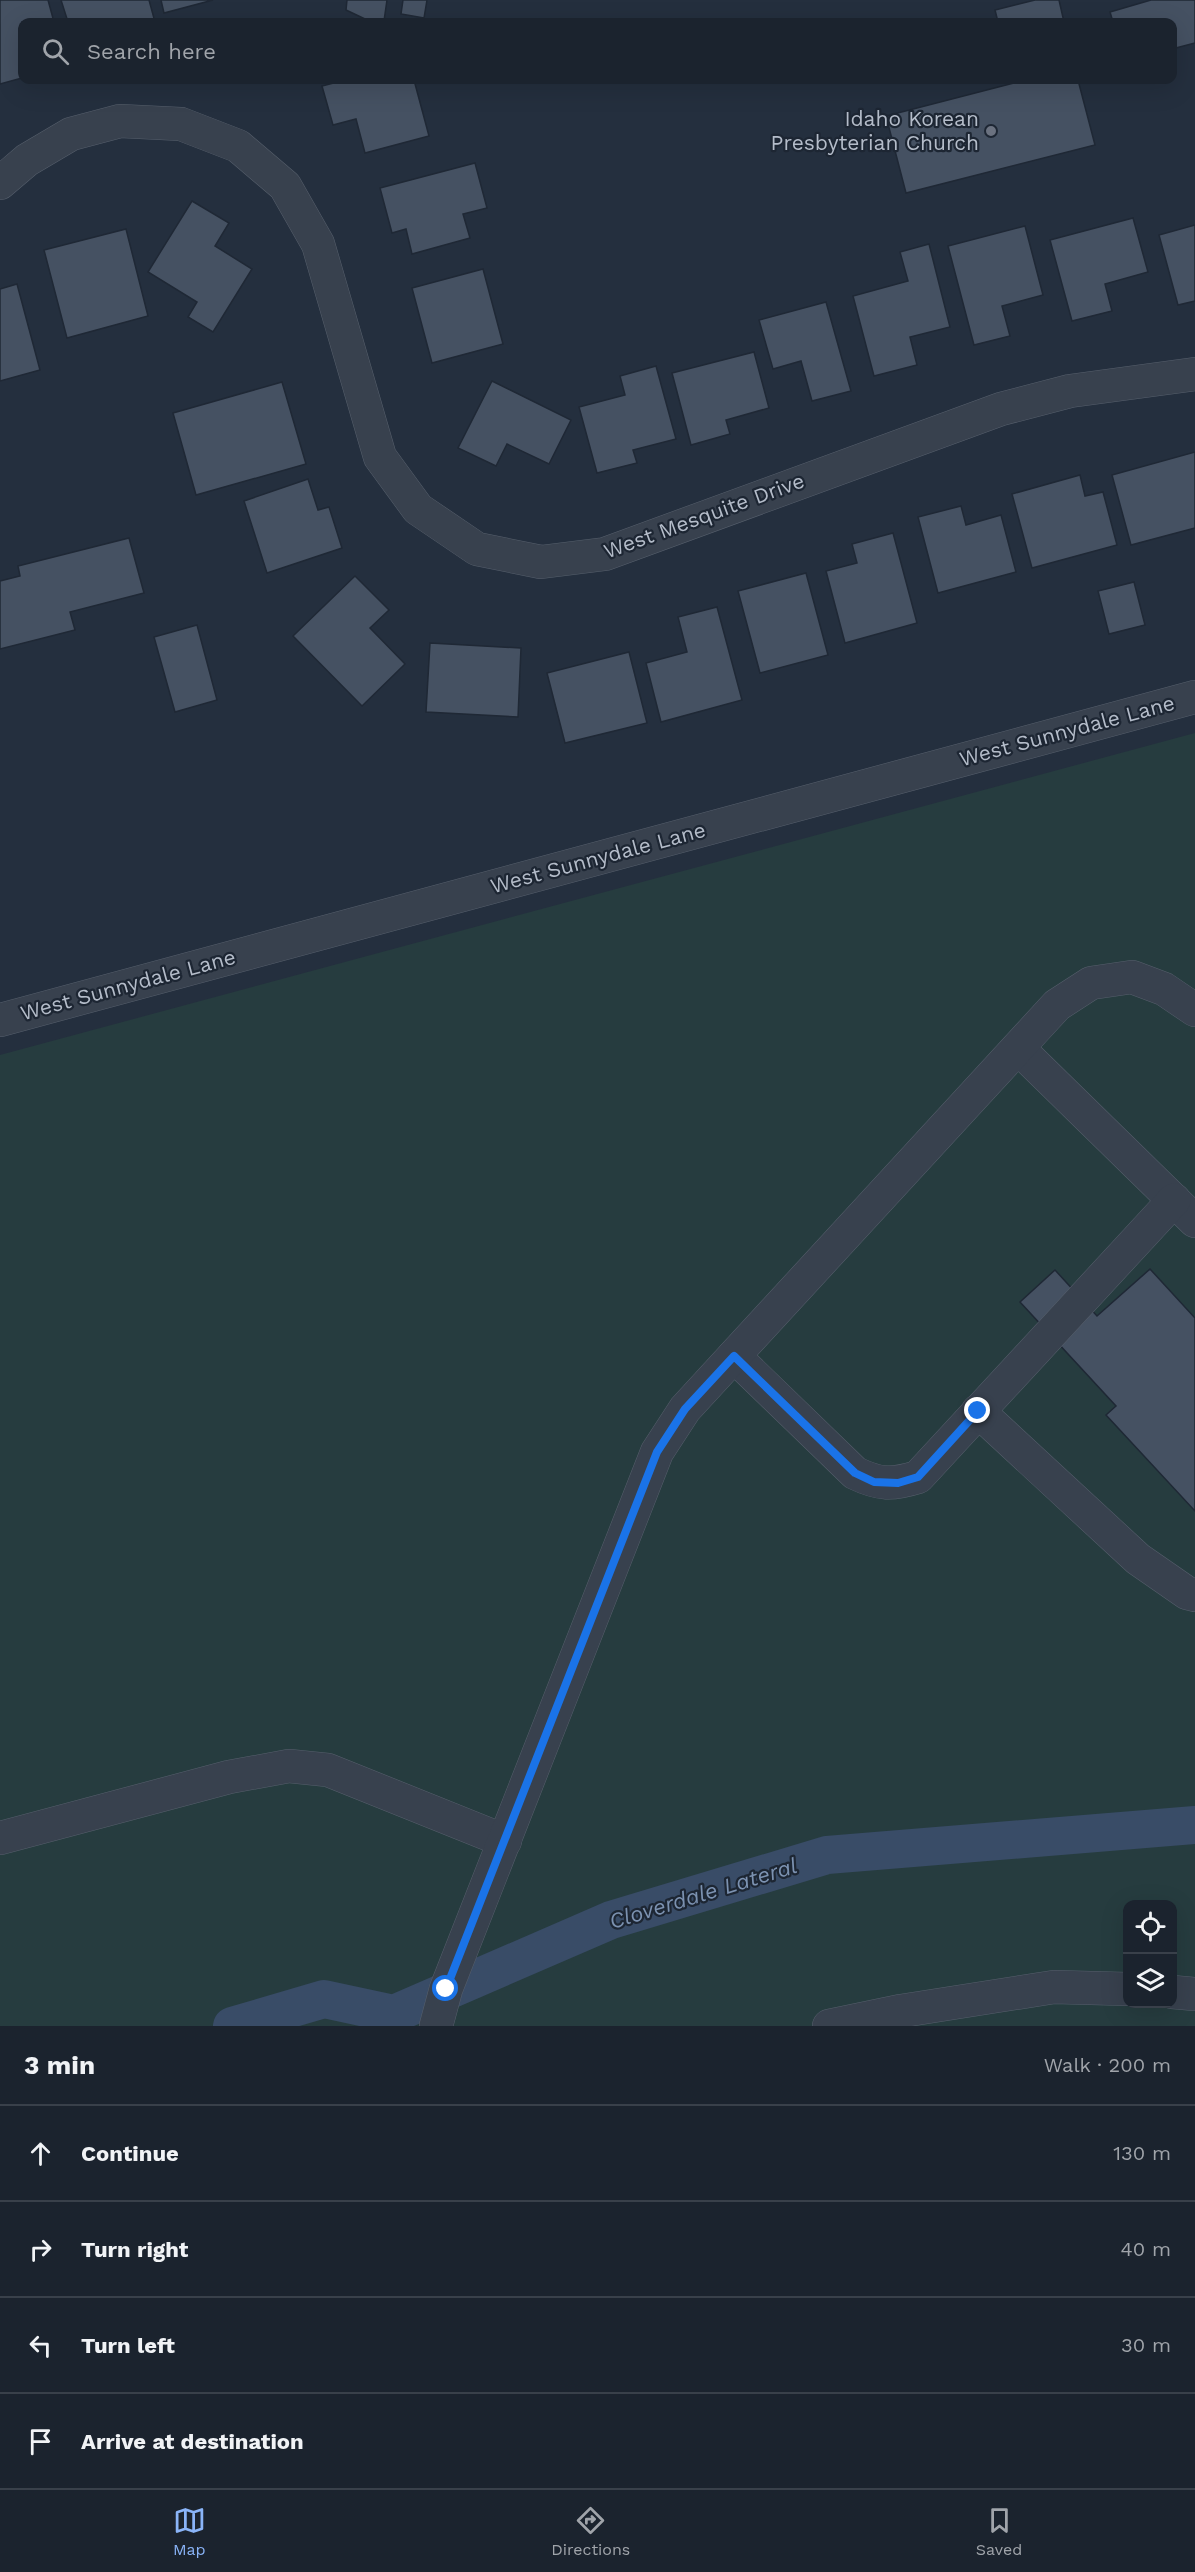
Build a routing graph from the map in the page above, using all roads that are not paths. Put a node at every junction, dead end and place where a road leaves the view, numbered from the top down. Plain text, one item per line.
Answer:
1 (0, 183) edge
2 (1195, 374) edge
3 (1195, 697) edge
4 (1195, 1010) edge
5 (0, 1020) edge
6 (1018, 1048) junction
7 (1185, 1211) edge
8 (734, 1356) junction
9 (978, 1411) junction
10 (1195, 1595) edge
11 (0, 1839) edge
12 (505, 1841) junction
13 (1123, 1989) edge
14 (1177, 1992) edge
15 (1195, 1994) edge
16 (436, 2026) edge
17 (829, 2026) edge

1 - 2 street, West Mesquite Drive
3 - 5 street, West Sunnydale Lane
4 - 6 street
6 - 7 street
6 - 8 street
7 - 9 street
8 - 9 street
8 - 12 street
9 - 10 street
11 - 12 street
12 - 16 street
13 - 17 street
14 - 15 street

